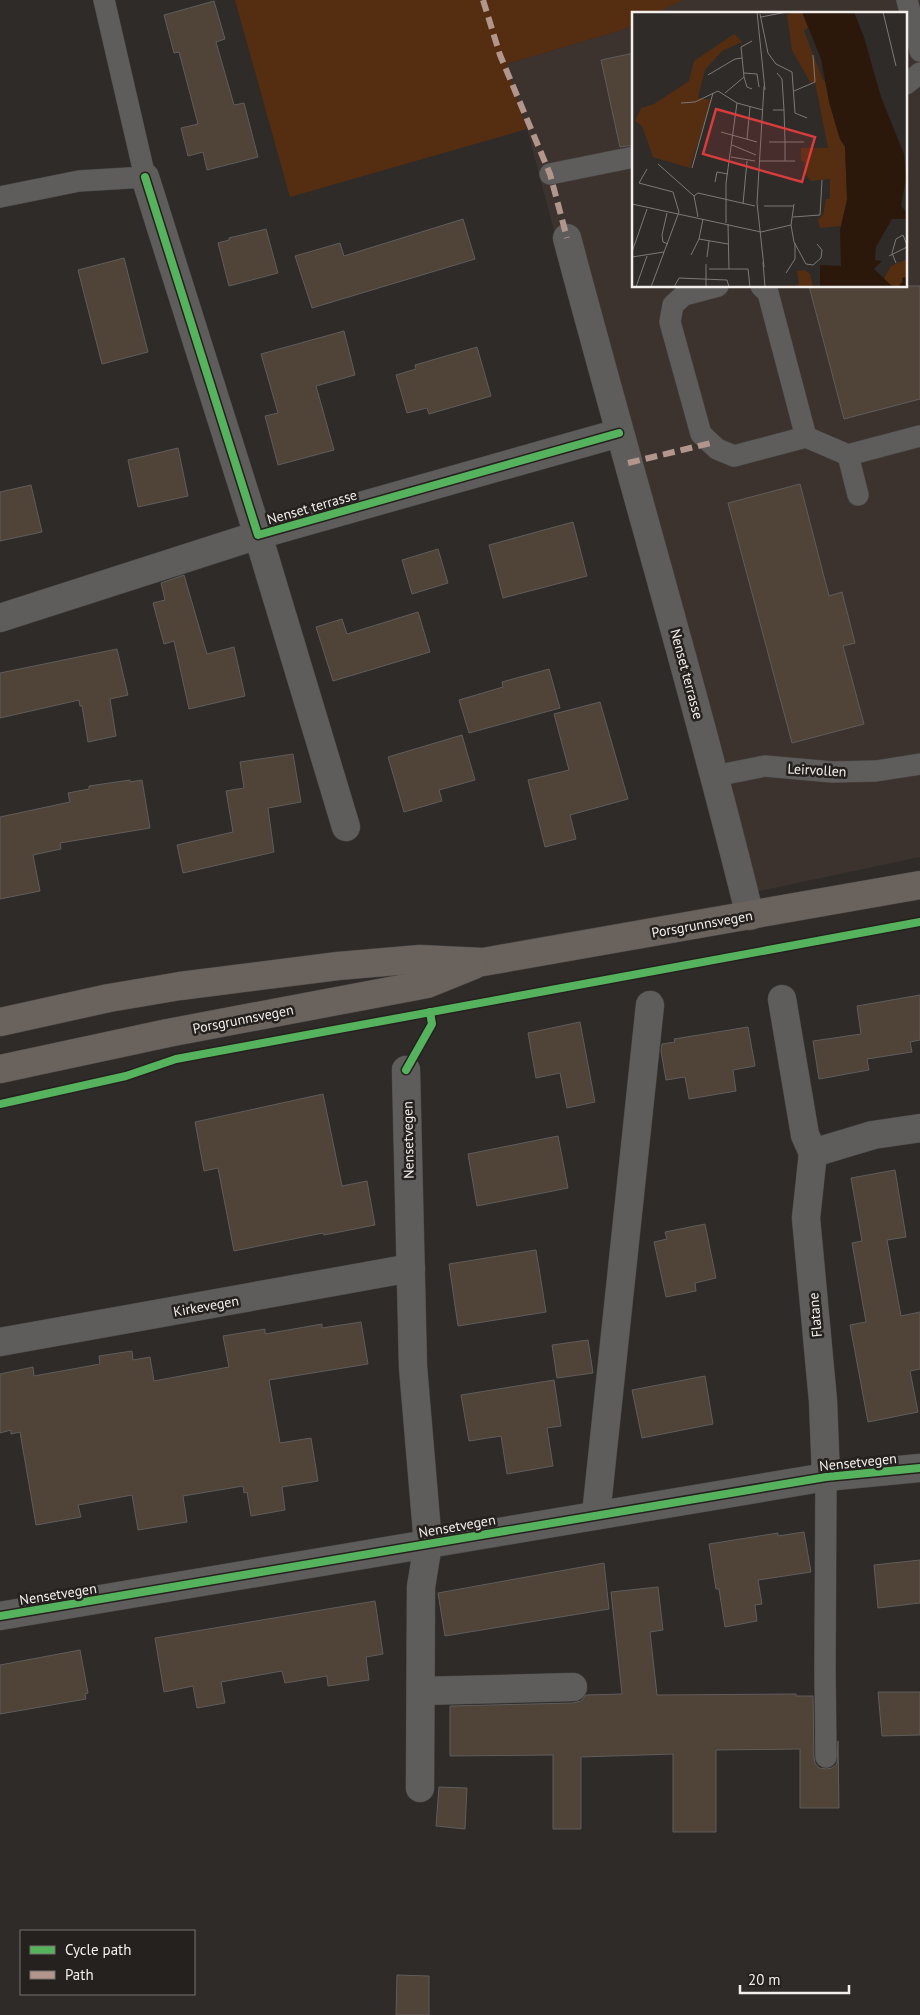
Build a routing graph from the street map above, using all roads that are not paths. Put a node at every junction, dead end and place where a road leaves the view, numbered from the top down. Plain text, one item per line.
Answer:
1 (104, 0) edge
2 (907, 0) edge
3 (920, 51) edge
4 (920, 73) edge
5 (908, 82) edge
6 (632, 157) edge
7 (550, 174) dead end
8 (146, 177) junction
9 (0, 196) edge
10 (567, 238) dead end
11 (710, 288) edge
12 (762, 288) edge
13 (619, 433) junction
14 (920, 436) edge
15 (806, 437) junction
16 (848, 455) junction
17 (858, 495) dead end
18 (258, 535) junction
19 (0, 618) edge
20 (920, 764) edge
21 (715, 776) junction
22 (346, 828) dead end
23 (920, 885) edge
24 (750, 916) junction
25 (483, 962) junction
26 (782, 999) dead end
27 (650, 1005) dead end
28 (0, 1022) edge
29 (0, 1069) edge
30 (406, 1070) dead end
31 (920, 1128) edge
32 (813, 1153) junction
33 (411, 1268) junction
34 (0, 1342) edge
35 (920, 1468) edge
36 (826, 1477) junction
37 (596, 1515) junction
38 (428, 1544) junction
39 (0, 1616) edge
40 (573, 1687) dead end
41 (421, 1691) junction
42 (826, 1757) dead end
43 (420, 1788) dead end

1 - 8 lane
2 - 3 lane
4 - 5 lane
6 - 7 lane
8 - 9 lane
8 - 18 street, Nenset terrasse
10 - 13 street, Nenset terrasse
11 - 15 lane
12 - 15 lane
13 - 18 street, Nenset terrasse
13 - 21 street, Nenset terrasse
14 - 16 lane
15 - 16 lane
16 - 17 lane
18 - 19 street, Nenset terrasse
18 - 22 street, Nenset terrasse
20 - 21 lane, Leirvollen
21 - 24 street, Nenset terrasse
23 - 24 highway, Porsgrunnsvegen
24 - 25 highway, Porsgrunnsvegen
25 - 28 highway, Porsgrunnsvegen
25 - 29 highway, Porsgrunnsvegen
26 - 32 street, Flatane
27 - 37 street
30 - 33 street, Nensetvegen
31 - 32 street
32 - 36 street, Flatane
33 - 34 street, Kirkevegen
33 - 38 street, Nensetvegen
35 - 36 street, Nensetvegen
36 - 37 street, Nensetvegen
36 - 42 lane
37 - 38 street, Nensetvegen
38 - 39 street, Nensetvegen
38 - 41 street
40 - 41 street
41 - 43 street

